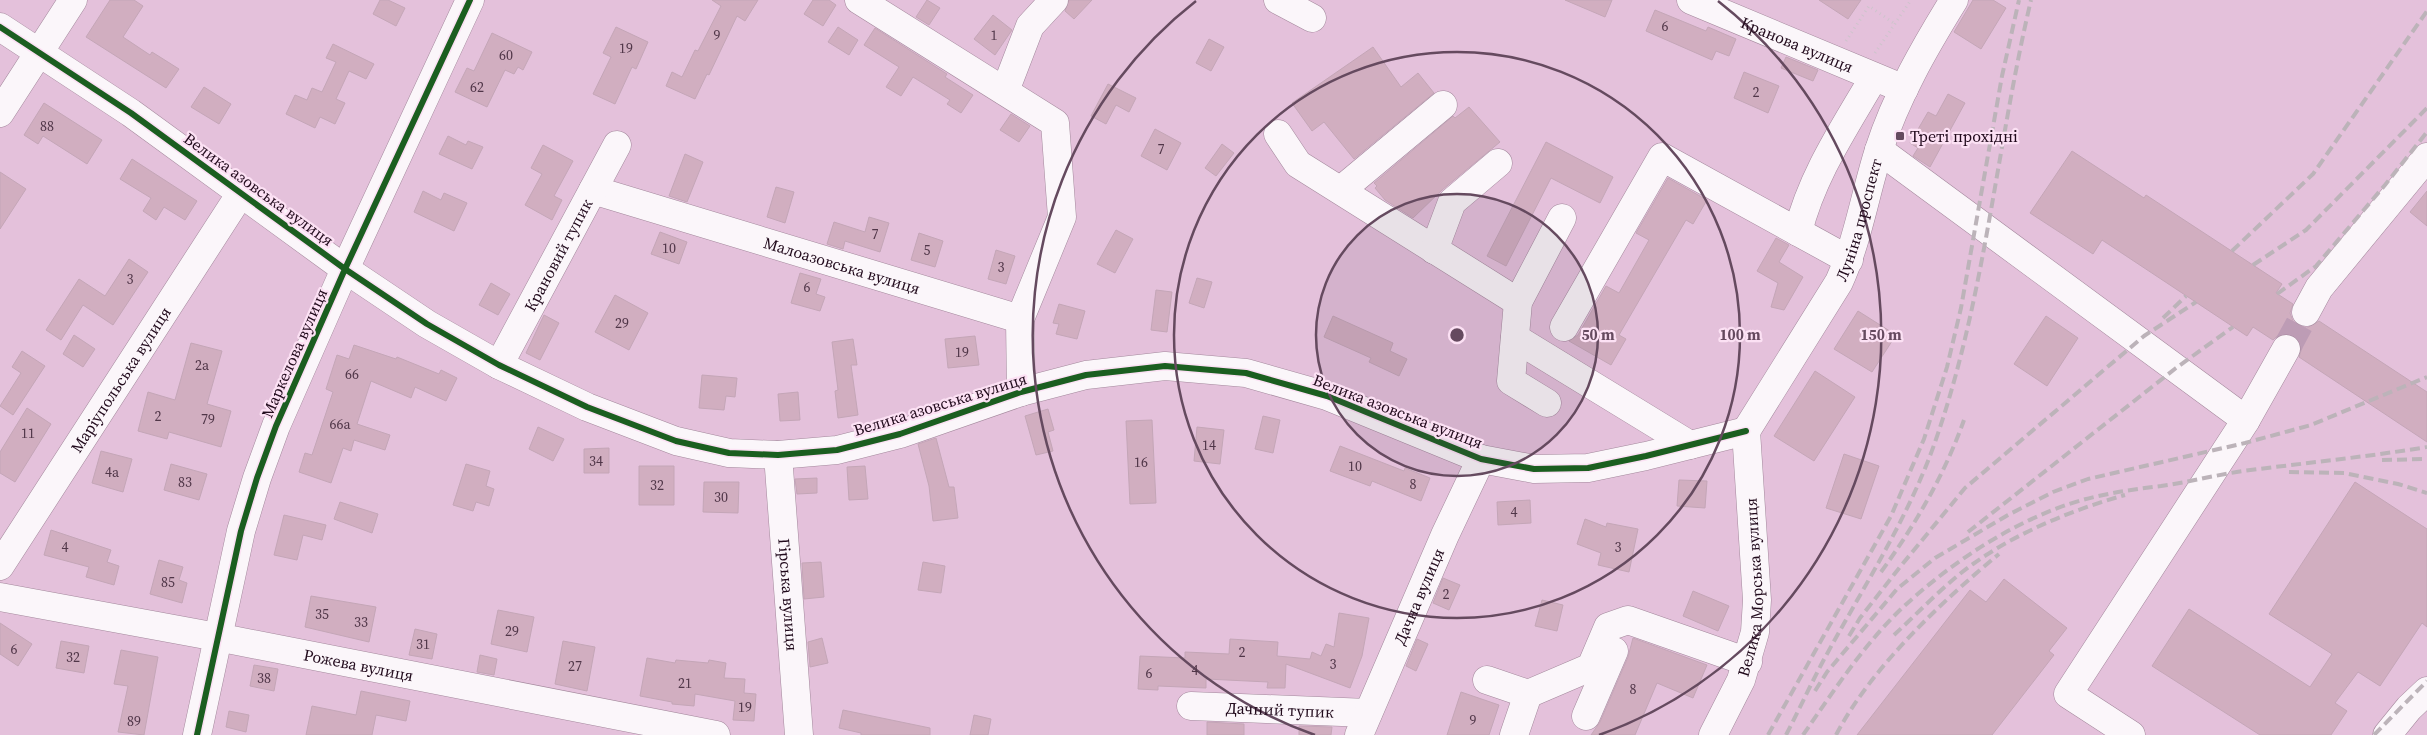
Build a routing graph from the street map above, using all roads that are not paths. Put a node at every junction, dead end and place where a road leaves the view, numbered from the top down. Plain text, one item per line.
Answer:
1 (73, 0) edge
2 (470, 0) edge
3 (859, 0) edge
4 (1054, 0) edge
5 (1278, 0) edge
6 (1691, 0) edge
7 (1954, 0) edge
8 (1312, 18) dead end
9 (0, 27) edge
10 (39, 52) junction
11 (1868, 74) junction
12 (1904, 89) junction
13 (1005, 91) junction
14 (1443, 105) dead end
15 (0, 113) edge
16 (1278, 134) dead end
17 (617, 145) dead end
18 (1879, 150) junction
19 (2427, 157) edge
20 (1498, 164) dead end
21 (593, 190) junction
22 (1340, 190) junction
23 (242, 193) junction
24 (1562, 218) dead end
25 (1798, 232) junction
26 (1434, 250) junction
27 (1849, 260) junction
28 (345, 269) junction
29 (1518, 302) junction
30 (2306, 312) tunnel mouth
31 (1020, 319) junction
32 (1564, 327) dead end
33 (1515, 338) junction
34 (2286, 348) tunnel mouth
35 (499, 366) junction
36 (1020, 392) junction
37 (1547, 403) dead end
38 (2246, 420) junction
39 (1746, 431) junction
40 (1690, 445) junction
41 (778, 455) junction
42 (1481, 459) junction
43 (0, 566) edge
44 (0, 597) edge
45 (1628, 620) junction
46 (217, 637) junction
47 (1748, 662) junction
48 (1487, 680) dead end
49 (2427, 691) edge
50 (1528, 694) junction
51 (1191, 706) dead end
52 (1586, 716) dead end
53 (1364, 724) edge
54 (197, 735) edge
55 (716, 735) edge
56 (799, 735) edge
57 (1514, 735) edge
58 (1713, 735) edge
59 (2131, 735) edge
60 (2387, 735) edge

1 - 10 street
2 - 28 street, Маркелова вулиця
3 - 13 street
4 - 13 street
5 - 8 street
6 - 11 street, Кранова вулиця
7 - 12 street, Луніна проспект
9 - 10 street, Велика азовська вулиця
10 - 15 street
10 - 23 street, Велика азовська вулиця
11 - 12 street, Кранова вулиця
11 - 25 street
12 - 18 street, Луніна проспект
13 - 31 street
14 - 22 street
16 - 22 street
17 - 21 street, Крановий тупик
18 - 27 street, Луніна проспект
18 - 38 street
19 - 30 street
20 - 26 street
21 - 31 street, Малоазовська вулиця
21 - 35 street, Крановий тупик
22 - 26 street
23 - 28 street, Велика азовська вулиця
23 - 43 street, Маріупольська вулиця
24 - 29 street
25 - 27 street
25 - 32 street
26 - 29 street
27 - 39 street, Луніна проспект
28 - 35 street, Велика азовська вулиця
28 - 46 street, Маркелова вулиця
29 - 33 street
31 - 36 street
33 - 37 street
33 - 40 street
34 - 38 street
35 - 41 street, Велика азовська вулиця
36 - 41 street, Велика азовська вулиця
36 - 42 street, Велика азовська вулиця
38 - 59 street
39 - 40 street, Велика азовська вулиця
39 - 47 street, Велика Морська вулиця
40 - 42 street, Велика азовська вулиця
41 - 56 street, Гірська вулиця
42 - 53 street, Дачна вулиця
44 - 46 street, Рожева вулиця
45 - 47 street
45 - 50 street
45 - 52 street
46 - 54 street, Маркелова вулиця
46 - 55 street, Рожева вулиця
47 - 58 street, Велика Морська вулиця
48 - 50 street
49 - 60 street
50 - 57 street
51 - 53 street, Дачний тупик

